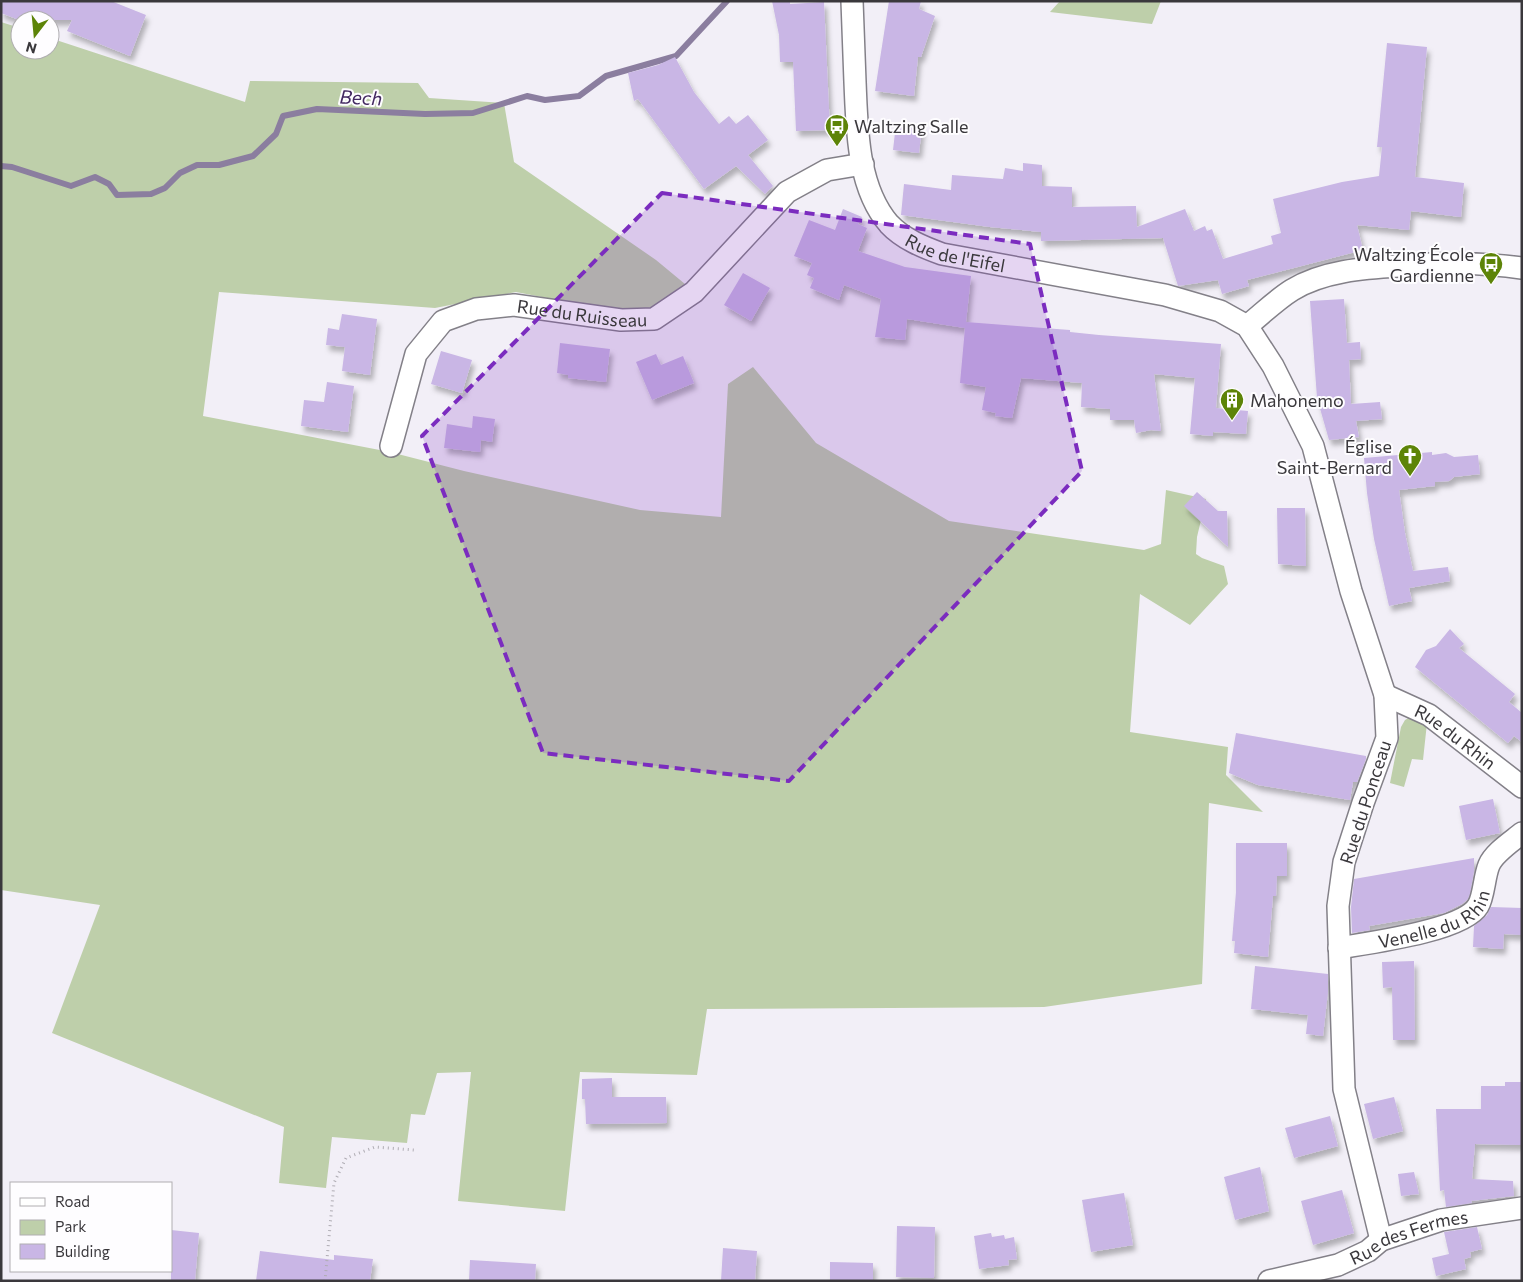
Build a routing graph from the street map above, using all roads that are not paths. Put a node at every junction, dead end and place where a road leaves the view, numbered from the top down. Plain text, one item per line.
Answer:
1 (852, 1) edge
2 (863, 164) junction
3 (1522, 268) edge
4 (1247, 326) junction
5 (392, 446) dead end
6 (1385, 695) junction
7 (1522, 787) edge
8 (1522, 833) edge
9 (1339, 948) junction
10 (1522, 1208) edge
11 (1380, 1240) junction
12 (1269, 1281) edge

1 - 2 street, Rue de l'Eifel
2 - 4 street, Rue de l'Eifel
2 - 5 street, Rue du Ruisseau
3 - 4 street
4 - 6 street, Rue du Ponceau
6 - 7 street, Rue du Rhin
6 - 9 street, Rue du Ponceau
8 - 9 street, Venelle du Rhin
9 - 11 street, Rue du Ponceau
10 - 11 street, Rue des Fermes
11 - 12 street, Rue des Fermes

